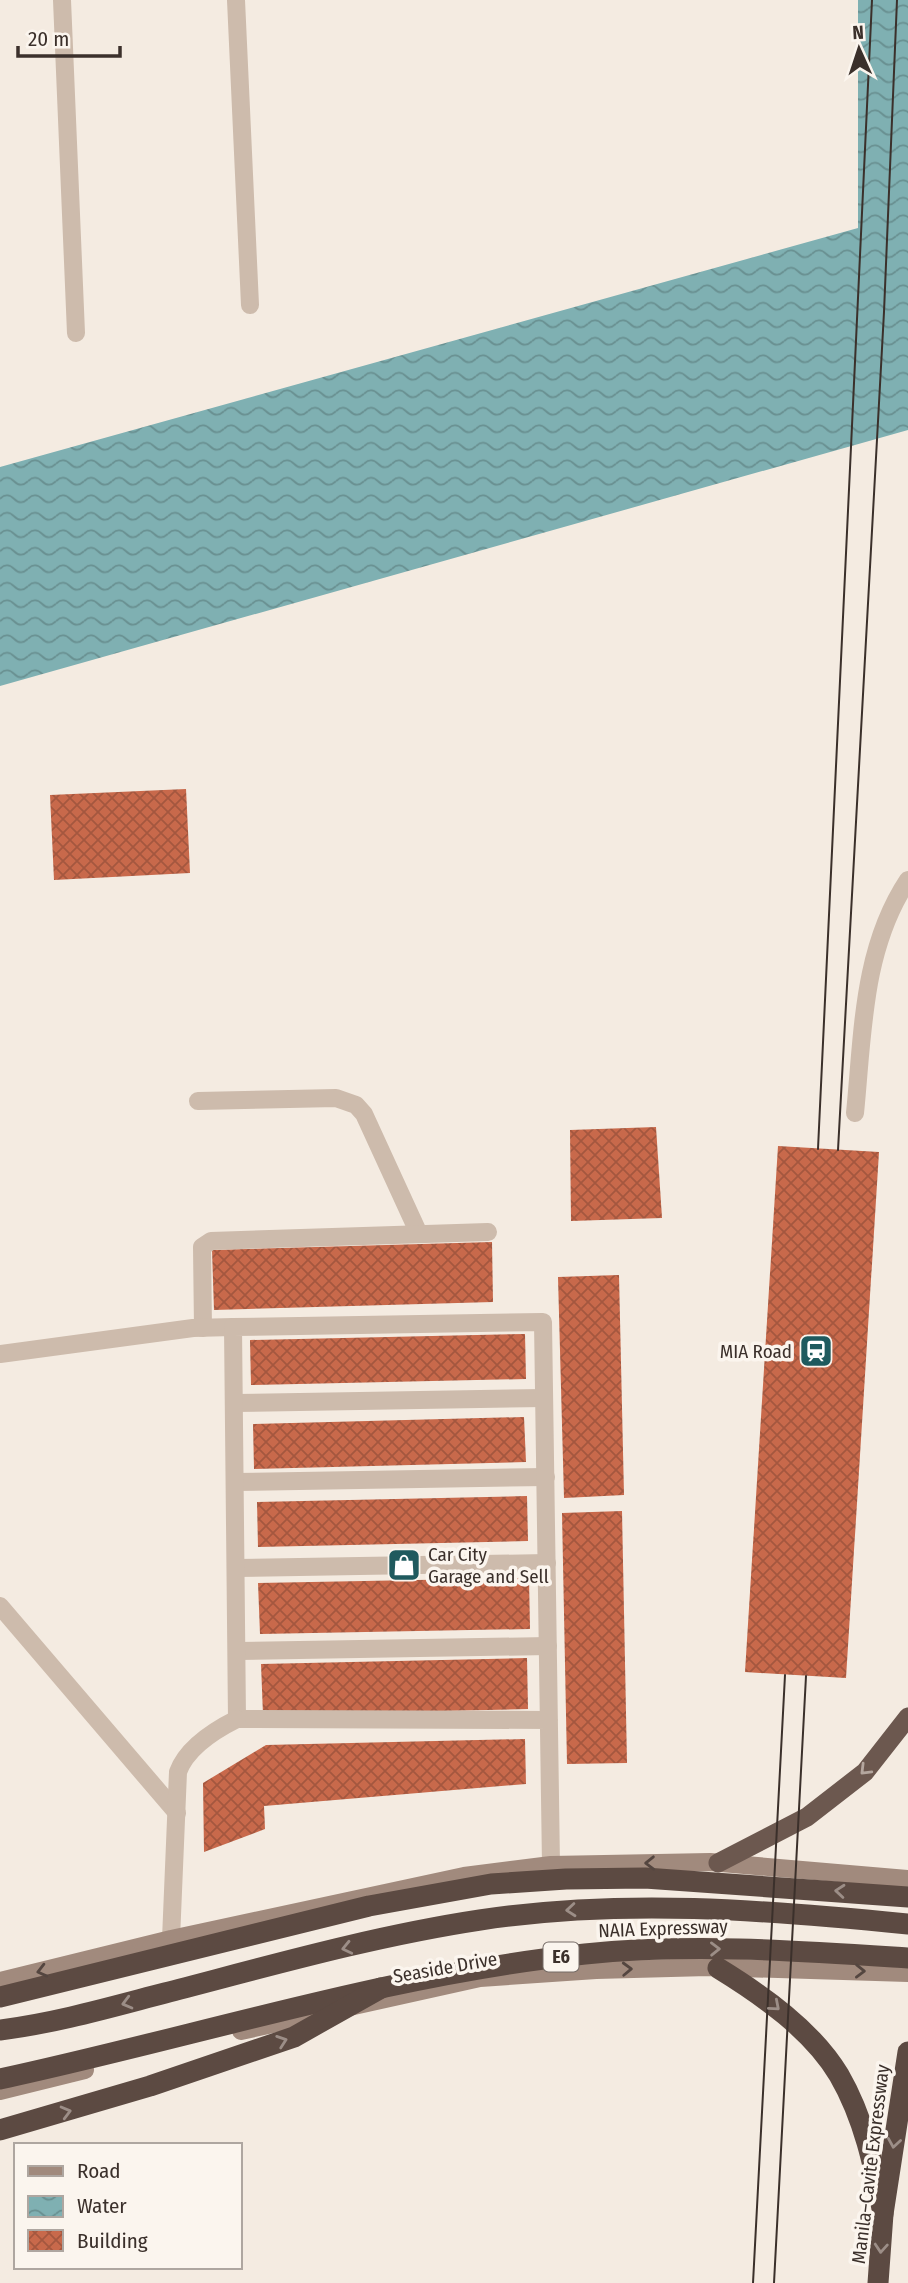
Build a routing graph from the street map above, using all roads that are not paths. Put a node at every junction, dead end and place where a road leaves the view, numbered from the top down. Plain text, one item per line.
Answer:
1 (62, 0) edge
2 (236, 0) edge
3 (250, 305) dead end
4 (76, 333) dead end
5 (908, 880) edge
6 (198, 1101) dead end
7 (855, 1113) dead end
8 (488, 1232) dead end
9 (419, 1234) junction
10 (233, 1327) junction
11 (203, 1328) junction
12 (0, 1354) edge
13 (544, 1398) junction
14 (234, 1403) junction
15 (545, 1477) junction
16 (235, 1482) junction
17 (547, 1563) junction
18 (236, 1569) junction
19 (0, 1606) edge
20 (548, 1646) junction
21 (237, 1651) junction
22 (908, 1717) edge
23 (237, 1719) junction
24 (549, 1720) junction
25 (177, 1813) junction
26 (718, 1863) junction
27 (551, 1865) junction
28 (908, 1880) edge
29 (908, 1897) edge
30 (908, 1924) edge
31 (172, 1939) junction
32 (908, 1958) edge
33 (718, 1968) junction
34 (908, 1973) edge
35 (0, 1981) edge
36 (380, 1988) junction
37 (0, 1997) edge
38 (0, 2030) edge
39 (908, 2052) edge
40 (0, 2079) edge
41 (0, 2091) edge
42 (0, 2130) edge
43 (883, 2214) junction
44 (878, 2283) edge

1 - 4 lane
2 - 3 lane
5 - 7 lane
6 - 9 lane
8 - 9 lane
9 - 11 lane
10 - 11 lane
10 - 13 lane
10 - 14 lane
11 - 12 lane
13 - 14 lane
13 - 15 lane
14 - 16 lane
15 - 16 lane
15 - 17 lane
16 - 18 lane
17 - 18 lane
17 - 20 lane
18 - 21 lane
19 - 25 lane
20 - 21 lane
20 - 24 lane
21 - 23 lane
22 -> 26 highway
23 - 24 lane
23 - 25 lane
24 - 27 lane
25 - 31 lane
26 -> 27 main road
26 - 28 main road
27 - 31 main road
29 -> 37 highway
30 -> 38 highway
31 -> 35 main road
36 -> 32 highway, NAIA Expressway / E6
33 -> 34 main road, Seaside Drive
41 -> 33 main road, Seaside Drive
33 -> 43 highway
36 - 40 highway, NAIA Expressway
42 -> 36 highway, bridge
39 -> 43 highway, Manila–Cavite Expressway
43 -> 44 highway, Manila–Cavite Expressway

